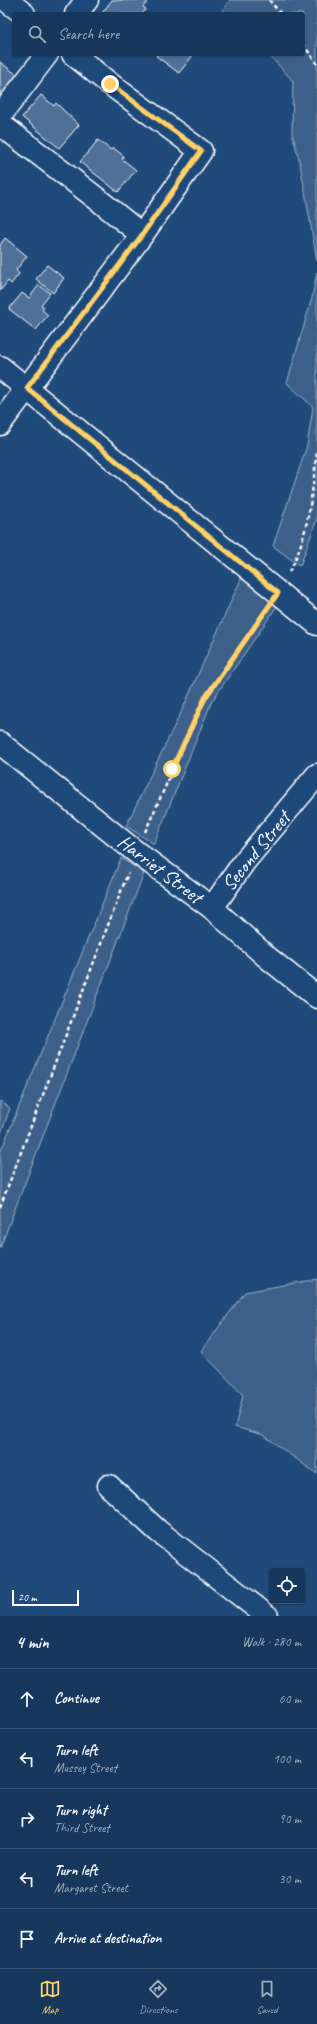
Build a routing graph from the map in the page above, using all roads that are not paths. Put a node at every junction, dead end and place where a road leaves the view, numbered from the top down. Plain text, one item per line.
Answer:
1 (6, 0) edge
2 (87, 0) edge
3 (21, 12) edge
4 (78, 12) edge
5 (45, 56) edge
6 (75, 56) edge
7 (0, 116) edge
8 (0, 124) edge
9 (142, 235) junction
10 (0, 367) edge
11 (27, 388) junction
12 (0, 424) edge
13 (317, 624) edge
14 (0, 743) edge
15 (317, 776) edge
16 (212, 908) junction
17 (317, 998) edge
18 (109, 1486) dead end
19 (267, 1616) edge

1 - 3 street
2 - 4 street
5 - 7 street
6 - 9 street
8 - 9 street
9 - 11 street
10 - 11 street
11 - 12 street
11 - 13 street
14 - 16 street, Harriet Street
15 - 16 street, Second Street
16 - 17 street, Harriet Street
18 - 19 street

